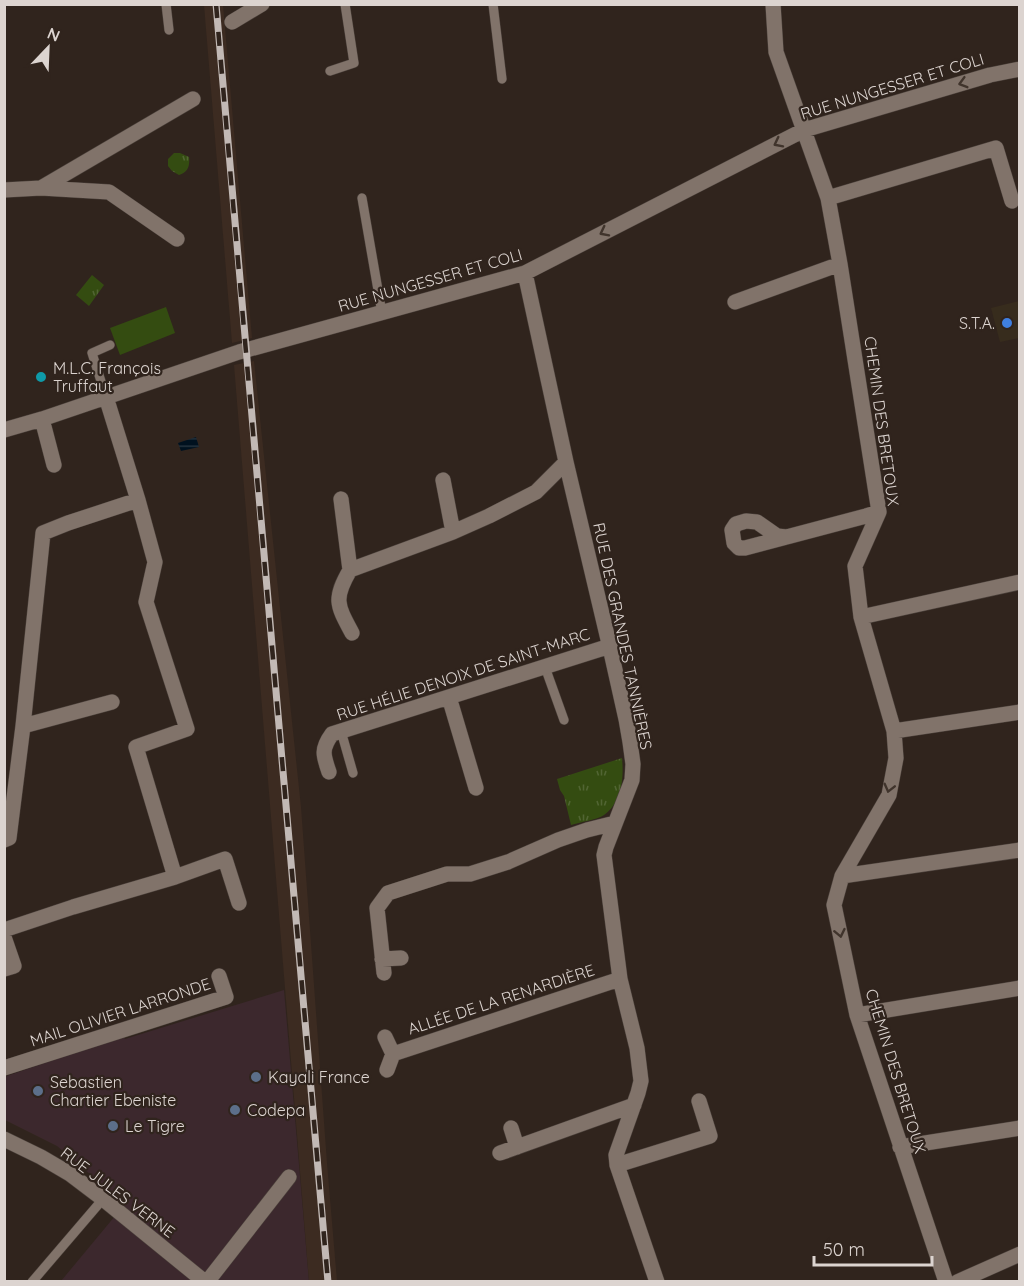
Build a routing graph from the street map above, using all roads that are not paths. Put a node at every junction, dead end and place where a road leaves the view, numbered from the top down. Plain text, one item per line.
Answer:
1 (166, 4) edge
2 (262, 4) edge
3 (345, 4) edge
4 (493, 4) edge
5 (773, 4) edge
6 (232, 22) dead end
7 (169, 30) dead end
8 (1020, 69) edge
9 (330, 71) dead end
10 (502, 79) dead end
11 (193, 99) dead end
12 (804, 130) junction
13 (40, 188) junction
14 (4, 190) edge
15 (362, 198) dead end
16 (828, 198) junction
17 (1012, 201) dead end
18 (177, 239) dead end
19 (840, 264) junction
20 (525, 273) junction
21 (735, 302) dead end
22 (382, 313) junction
23 (110, 345) dead end
24 (106, 397) junction
25 (42, 419) junction
26 (4, 430) edge
27 (566, 462) junction
28 (54, 465) dead end
29 (443, 480) dead end
30 (341, 499) dead end
31 (138, 500) junction
32 (879, 512) junction
33 (453, 532) junction
34 (787, 537) dead end
35 (350, 570) junction
36 (1020, 582) edge
37 (861, 617) junction
38 (352, 633) dead end
39 (610, 646) junction
40 (545, 667) junction
41 (448, 697) junction
42 (112, 702) dead end
43 (1020, 712) edge
44 (564, 720) dead end
45 (23, 726) junction
46 (341, 731) junction
47 (894, 731) junction
48 (329, 772) dead end
49 (353, 773) dead end
50 (476, 788) dead end
51 (615, 824) junction
52 (4, 840) edge
53 (1020, 850) edge
54 (842, 876) junction
55 (175, 877) junction
56 (239, 903) dead end
57 (4, 930) edge
58 (4, 937) edge
59 (401, 958) dead end
60 (9, 967) edge
61 (219, 976) dead end
62 (620, 978) junction
63 (1020, 988) edge
64 (857, 1015) junction
65 (385, 1037) dead end
66 (393, 1054) junction
67 (4, 1068) edge
68 (387, 1071) dead end
69 (699, 1101) dead end
70 (634, 1105) junction
71 (511, 1128) dead end
72 (1020, 1128) edge
73 (4, 1139) edge
74 (517, 1147) junction
75 (900, 1147) junction
76 (500, 1153) dead end
77 (617, 1165) junction
78 (289, 1177) dead end
79 (103, 1199) junction
80 (1020, 1254) edge
81 (32, 1281) edge
82 (206, 1281) edge
83 (657, 1281) edge
84 (946, 1281) edge
85 (957, 1281) edge

1 - 7 lane
2 - 6 street
3 - 9 lane
4 - 10 lane
5 - 12 street, CHEMIN DES BRETOUX
8 -> 12 street, RUE NUNGESSER ET COLI
11 - 13 street
12 - 16 street, CHEMIN DES BRETOUX
12 -> 20 street, RUE NUNGESSER ET COLI
13 - 14 street
13 - 18 street
15 - 22 lane
16 - 17 street
16 - 19 street, CHEMIN DES BRETOUX
19 - 21 street
19 - 32 street, CHEMIN DES BRETOUX
20 - 22 street, RUE NUNGESSER ET COLI
20 - 27 street, RUE DES GRANDES TANNIÈRES
22 - 24 street, RUE NUNGESSER ET COLI
23 - 24 lane
24 - 25 street, RUE NUNGESSER ET COLI
24 - 31 street
25 - 26 street, RUE NUNGESSER ET COLI
25 - 28 street
27 - 33 street
27 - 39 street, RUE DES GRANDES TANNIÈRES
29 - 33 street
30 - 35 street
31 - 45 street
31 - 55 street
32 - 34 street
32 - 37 street, CHEMIN DES BRETOUX
33 - 35 street
35 - 38 street
36 - 37 street
37 - 47 street, CHEMIN DES BRETOUX
39 - 40 street, RUE HÉLIE DENOIX DE SAINT-MARC
39 - 51 street, RUE DES GRANDES TANNIÈRES
40 - 41 street, RUE HÉLIE DENOIX DE SAINT-MARC
40 - 44 lane
41 - 46 street, RUE HÉLIE DENOIX DE SAINT-MARC
41 - 50 street
42 - 45 street
43 - 47 street
45 - 52 street
46 - 48 street, RUE HÉLIE DENOIX DE SAINT-MARC
46 - 49 lane
47 -> 54 street, CHEMIN DES BRETOUX
51 - 59 street
51 - 62 street, RUE DES GRANDES TANNIÈRES
53 - 54 street
54 -> 64 street, CHEMIN DES BRETOUX
55 - 56 street
55 - 57 street
58 - 60 street
61 - 67 street, MAIL OLIVIER LARRONDE
62 - 66 street, ALLÉE DE LA RENARDIÈRE
62 - 70 street, RUE DES GRANDES TANNIÈRES
63 - 64 street
64 - 75 street, CHEMIN DES BRETOUX
65 - 66 street
66 - 68 street
69 - 77 street
70 - 74 street
70 - 77 street, RUE DES GRANDES TANNIÈRES
71 - 74 street
72 - 75 street
73 - 79 street, RUE JULES VERNE
74 - 76 street
75 - 84 street, CHEMIN DES BRETOUX
77 - 83 street, RUE DES GRANDES TANNIÈRES
78 - 82 street, RUE JULES VERNE
79 - 81 lane
79 - 82 street, RUE JULES VERNE
80 - 85 street

